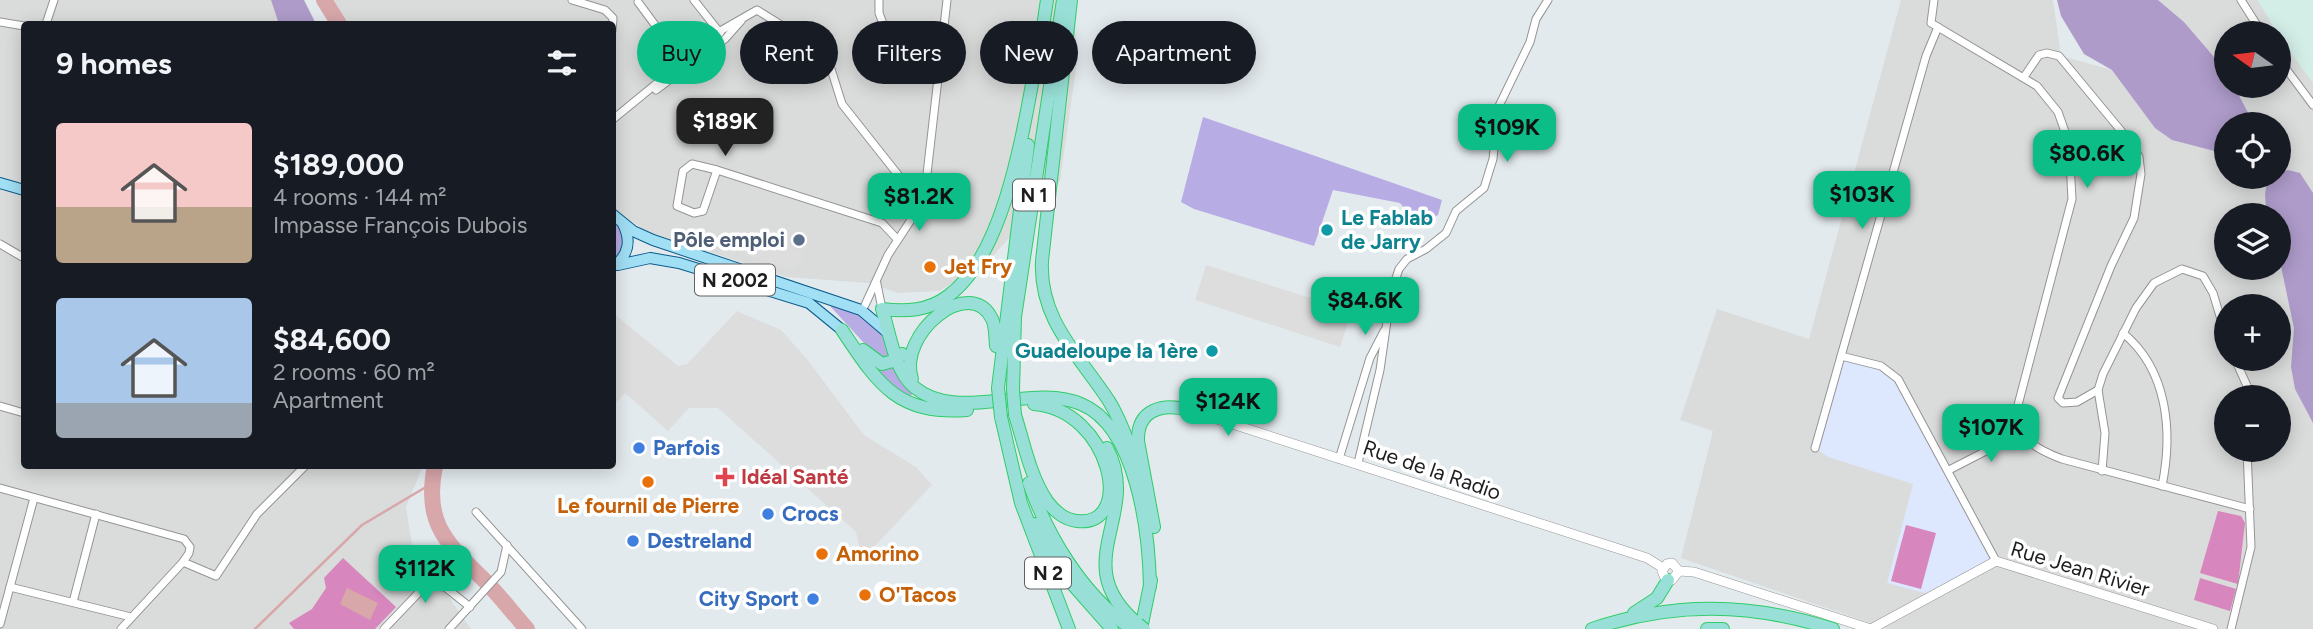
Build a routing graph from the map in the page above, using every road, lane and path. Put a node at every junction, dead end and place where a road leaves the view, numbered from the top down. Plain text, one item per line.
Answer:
1 (54, 0) edge
2 (572, 0) edge
3 (695, 0) edge
4 (879, 0) edge
5 (947, 0) edge
6 (1047, 0) edge
7 (1063, 0) edge
8 (1071, 0) edge
9 (1548, 0) edge
10 (1934, 0) edge
11 (2241, 0) edge
12 (638, 2) dead end
13 (748, 13) junction
14 (47, 21) edge
15 (613, 21) edge
16 (652, 21) edge
17 (711, 21) edge
18 (882, 21) edge
19 (1044, 21) edge
20 (2254, 21) edge
21 (0, 22) edge
22 (21, 26) edge
23 (726, 27) edge
24 (1938, 27) junction
25 (726, 38) edge
26 (2291, 75) edge
27 (2024, 77) junction
28 (659, 84) edge
29 (661, 84) edge
30 (1032, 84) edge
31 (1036, 84) edge
32 (2313, 105) edge
33 (616, 117) edge
34 (616, 123) edge
35 (717, 170) junction
36 (0, 183) edge
37 (21, 189) edge
38 (898, 189) dead end
39 (616, 217) edge
40 (624, 224) junction
41 (897, 239) junction
42 (0, 244) edge
43 (21, 256) edge
44 (616, 265) edge
45 (616, 266) edge
46 (878, 277) junction
47 (780, 281) junction
48 (2214, 301) edge
49 (865, 305) junction
50 (882, 309) junction
51 (1388, 322) junction
52 (842, 330) junction
53 (921, 331) junction
54 (2123, 333) junction
55 (891, 338) junction
56 (1841, 356) junction
57 (897, 359) junction
58 (998, 388) junction
59 (2098, 390) junction
60 (919, 391) junction
61 (1041, 397) junction
62 (0, 407) edge
63 (1189, 410) joint
64 (21, 412) edge
65 (1014, 415) junction
66 (2021, 433) junction
67 (1815, 448) dead end
68 (1339, 459) junction
69 (2247, 462) edge
70 (1358, 463) junction
71 (302, 469) edge
72 (1949, 470) junction
73 (2102, 471) junction
74 (1014, 476) junction
75 (2162, 486) junction
76 (0, 488) edge
77 (34, 498) junction
78 (2250, 509) junction
79 (476, 512) dead end
80 (96, 514) junction
81 (507, 544) junction
82 (1996, 561) junction
83 (183, 562) junction
84 (1663, 568) junction
85 (1679, 571) junction
86 (1668, 580) junction
87 (1150, 586) junction
88 (10, 587) junction
89 (73, 603) junction
90 (470, 607) junction
91 (1905, 610) junction
92 (131, 617) junction
93 (1628, 617) junction
94 (0, 624) edge
95 (1139, 628) edge
96 (121, 629) edge
97 (384, 629) edge
98 (449, 629) edge
99 (582, 629) edge
100 (1069, 629) edge
101 (1112, 629) edge
102 (1592, 629) edge
103 (1707, 629) edge
104 (1723, 629) edge
105 (1833, 629) edge
106 (1871, 629) edge
107 (1893, 629) edge
108 (2213, 629) edge
109 (2231, 629) edge

1 - 14 street
2 - 15 street
3 - 17 street
4 - 18 street
5 - 41 street
6 - 19 highway, N 1
7 - 65 highway, N 1, bridge
8 - 87 highway
9 - 51 street
10 - 24 street
11 - 20 street
12 - 16 street
13 - 23 street
13 - 25 street
13 - 38 street
21 - 22 street
24 - 27 street
24 - 56 street
26 - 32 street
27 - 59 street
27 - 66 street
28 - 33 street
29 - 34 street
30 - 50 highway
31 - 58 highway, N 1
35 - 35 street
35 - 41 street
36 - 37 main road
39 - 40 main road
40 - 44 main road
40 - 47 main road, N 2002
41 - 46 street
42 - 43 street
45 - 52 main road, N 2002
46 - 49 street
46 - 50 street
47 - 49 main road, N 2002
47 - 55 main road
48 - 54 street
49 - 50 main road, N 2002
50 - 55 highway
51 - 68 street
51 - 70 street
52 - 57 highway
52 - 65 highway
53 - 57 highway
53 - 58 highway
53 - 60 highway
54 - 59 street
54 - 75 street
55 - 57 highway
56 - 67 street
56 - 72 street
57 - 60 highway
58 - 74 highway, N 1, bridge
59 - 73 street
60 - 61 highway
61 - 87 highway
61 - 95 highway
62 - 64 street
63 - 68 street, Rue de la Radio
63 - 87 highway
65 - 95 highway, N 1
66 - 72 street
66 - 73 street
68 - 70 street, Rue de la Radio
69 - 78 street
70 - 84 street, Rue de la Radio
71 - 83 street
72 - 82 street
73 - 75 street
74 - 100 highway, N 2
74 - 101 highway, N 1
75 - 78 street
76 - 77 street
77 - 80 street
77 - 88 street
78 - 109 street
79 - 81 street
80 - 83 street
80 - 89 street
81 - 90 street
81 - 99 street
82 - 91 street, Rue Jean Rivier
82 - 108 street, Rue Jean Rivier
83 - 92 street
84 - 85 street, Rue de la Radio
84 - 86 street
85 - 86 street
85 - 106 street, Rue de la Radio
86 - 93 highway
87 - 95 highway
88 - 89 street
88 - 94 street
89 - 92 street
90 - 97 street
90 - 98 street
91 - 106 street, Rue Jean Rivier
91 - 107 street, Rue Jean Rivier
92 - 96 street
93 - 102 highway
93 - 105 highway
103 - 104 highway

